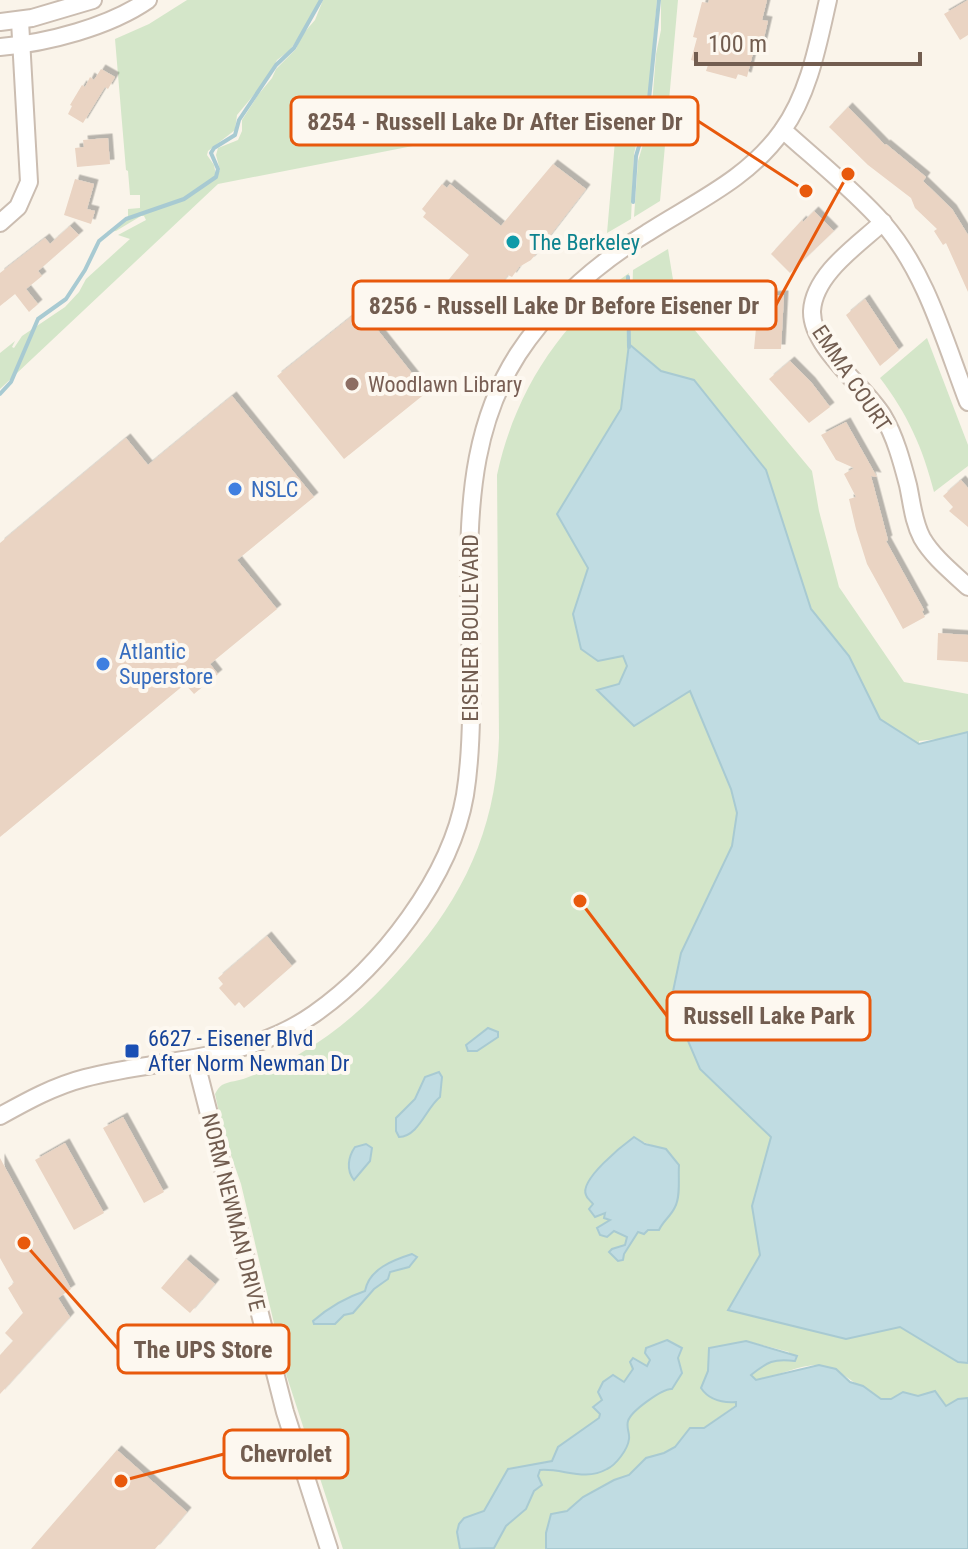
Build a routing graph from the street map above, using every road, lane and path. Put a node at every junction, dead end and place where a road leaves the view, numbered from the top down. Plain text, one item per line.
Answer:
1 (93, 0) edge
2 (148, 0) edge
3 (828, 0) edge
4 (20, 21) junction
5 (0, 22) edge
6 (23, 44) junction
7 (0, 47) edge
8 (783, 130) junction
9 (883, 222) junction
10 (0, 223) edge
11 (968, 402) edge
12 (968, 587) edge
13 (195, 1059) junction
14 (0, 1116) edge
15 (329, 1549) edge

1 - 4 street
2 - 6 street
3 - 8 street, EISENER BOULEVARD
4 - 5 street
4 - 6 street
6 - 7 street
6 - 10 street
8 - 9 street
8 - 13 street, EISENER BOULEVARD
9 - 11 street
9 - 12 street, EMMA COURT
13 - 14 street, EISENER BOULEVARD
13 - 15 street, NORM NEWMAN DRIVE

